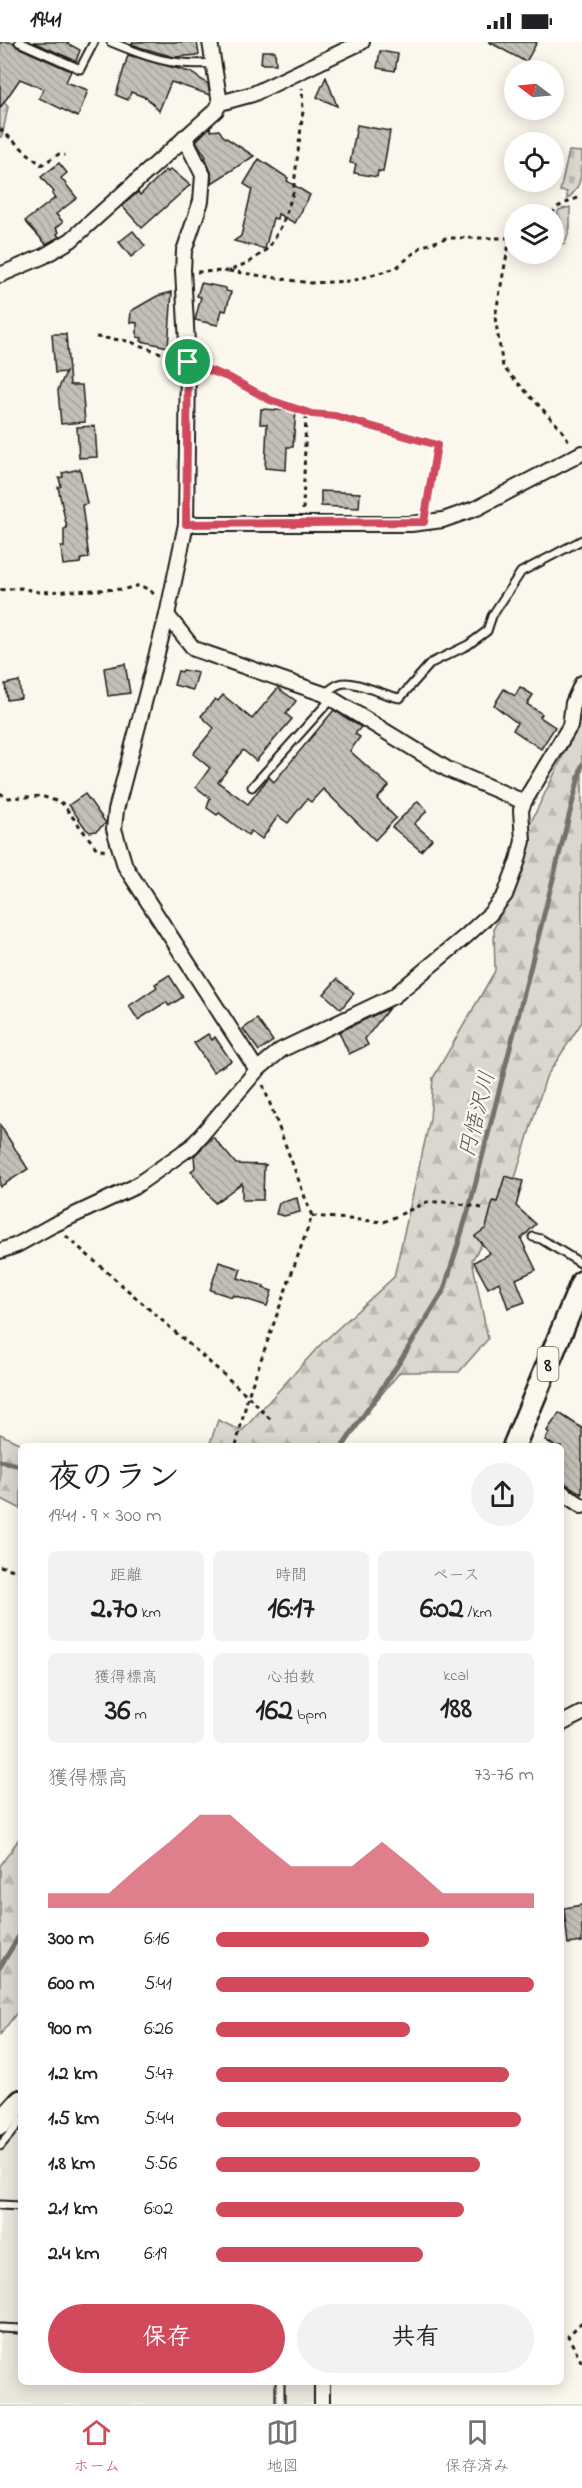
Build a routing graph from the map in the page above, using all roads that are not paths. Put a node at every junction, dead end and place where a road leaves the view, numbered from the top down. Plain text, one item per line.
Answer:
1 (19, 42) edge
2 (94, 42) edge
3 (111, 42) edge
4 (210, 42) edge
5 (362, 42) edge
6 (214, 63) junction
7 (220, 103) junction
8 (184, 137) junction
9 (0, 275) edge
10 (580, 454) edge
11 (186, 524) junction
12 (582, 540) edge
13 (167, 615) junction
14 (582, 683) edge
15 (328, 696) junction
16 (252, 787) dead end
17 (524, 802) junction
18 (257, 1070) junction
19 (533, 1237) dead end
20 (0, 1251) edge
21 (582, 1264) edge
22 (582, 1282) edge
23 (515, 1443) edge
24 (564, 1494) edge
25 (582, 1506) edge
26 (582, 1713) edge
27 (564, 1722) edge
28 (18, 2104) edge
29 (0, 2124) edge
30 (18, 2125) edge
31 (0, 2146) edge
32 (0, 2205) edge
33 (18, 2206) edge
34 (0, 2328) edge
35 (18, 2329) edge
36 (280, 2385) edge
37 (322, 2385) edge
38 (280, 2404) edge
39 (322, 2404) edge

1 - 2 lane
3 - 6 lane
4 - 6 street
5 - 7 street
6 - 7 street
7 - 8 street
8 - 9 street
8 - 11 street
10 - 11 street
11 - 13 street
12 - 15 lane
13 - 15 street
13 - 18 street
14 - 17 street
15 - 16 lane
15 - 17 street
17 - 18 street
18 - 20 street
19 - 21 lane
22 - 23 main road, 8
24 - 25 street
26 - 27 street
28 - 29 main road
30 - 31 lane
32 - 33 lane
34 - 35 lane
36 - 38 lane
37 - 39 street

